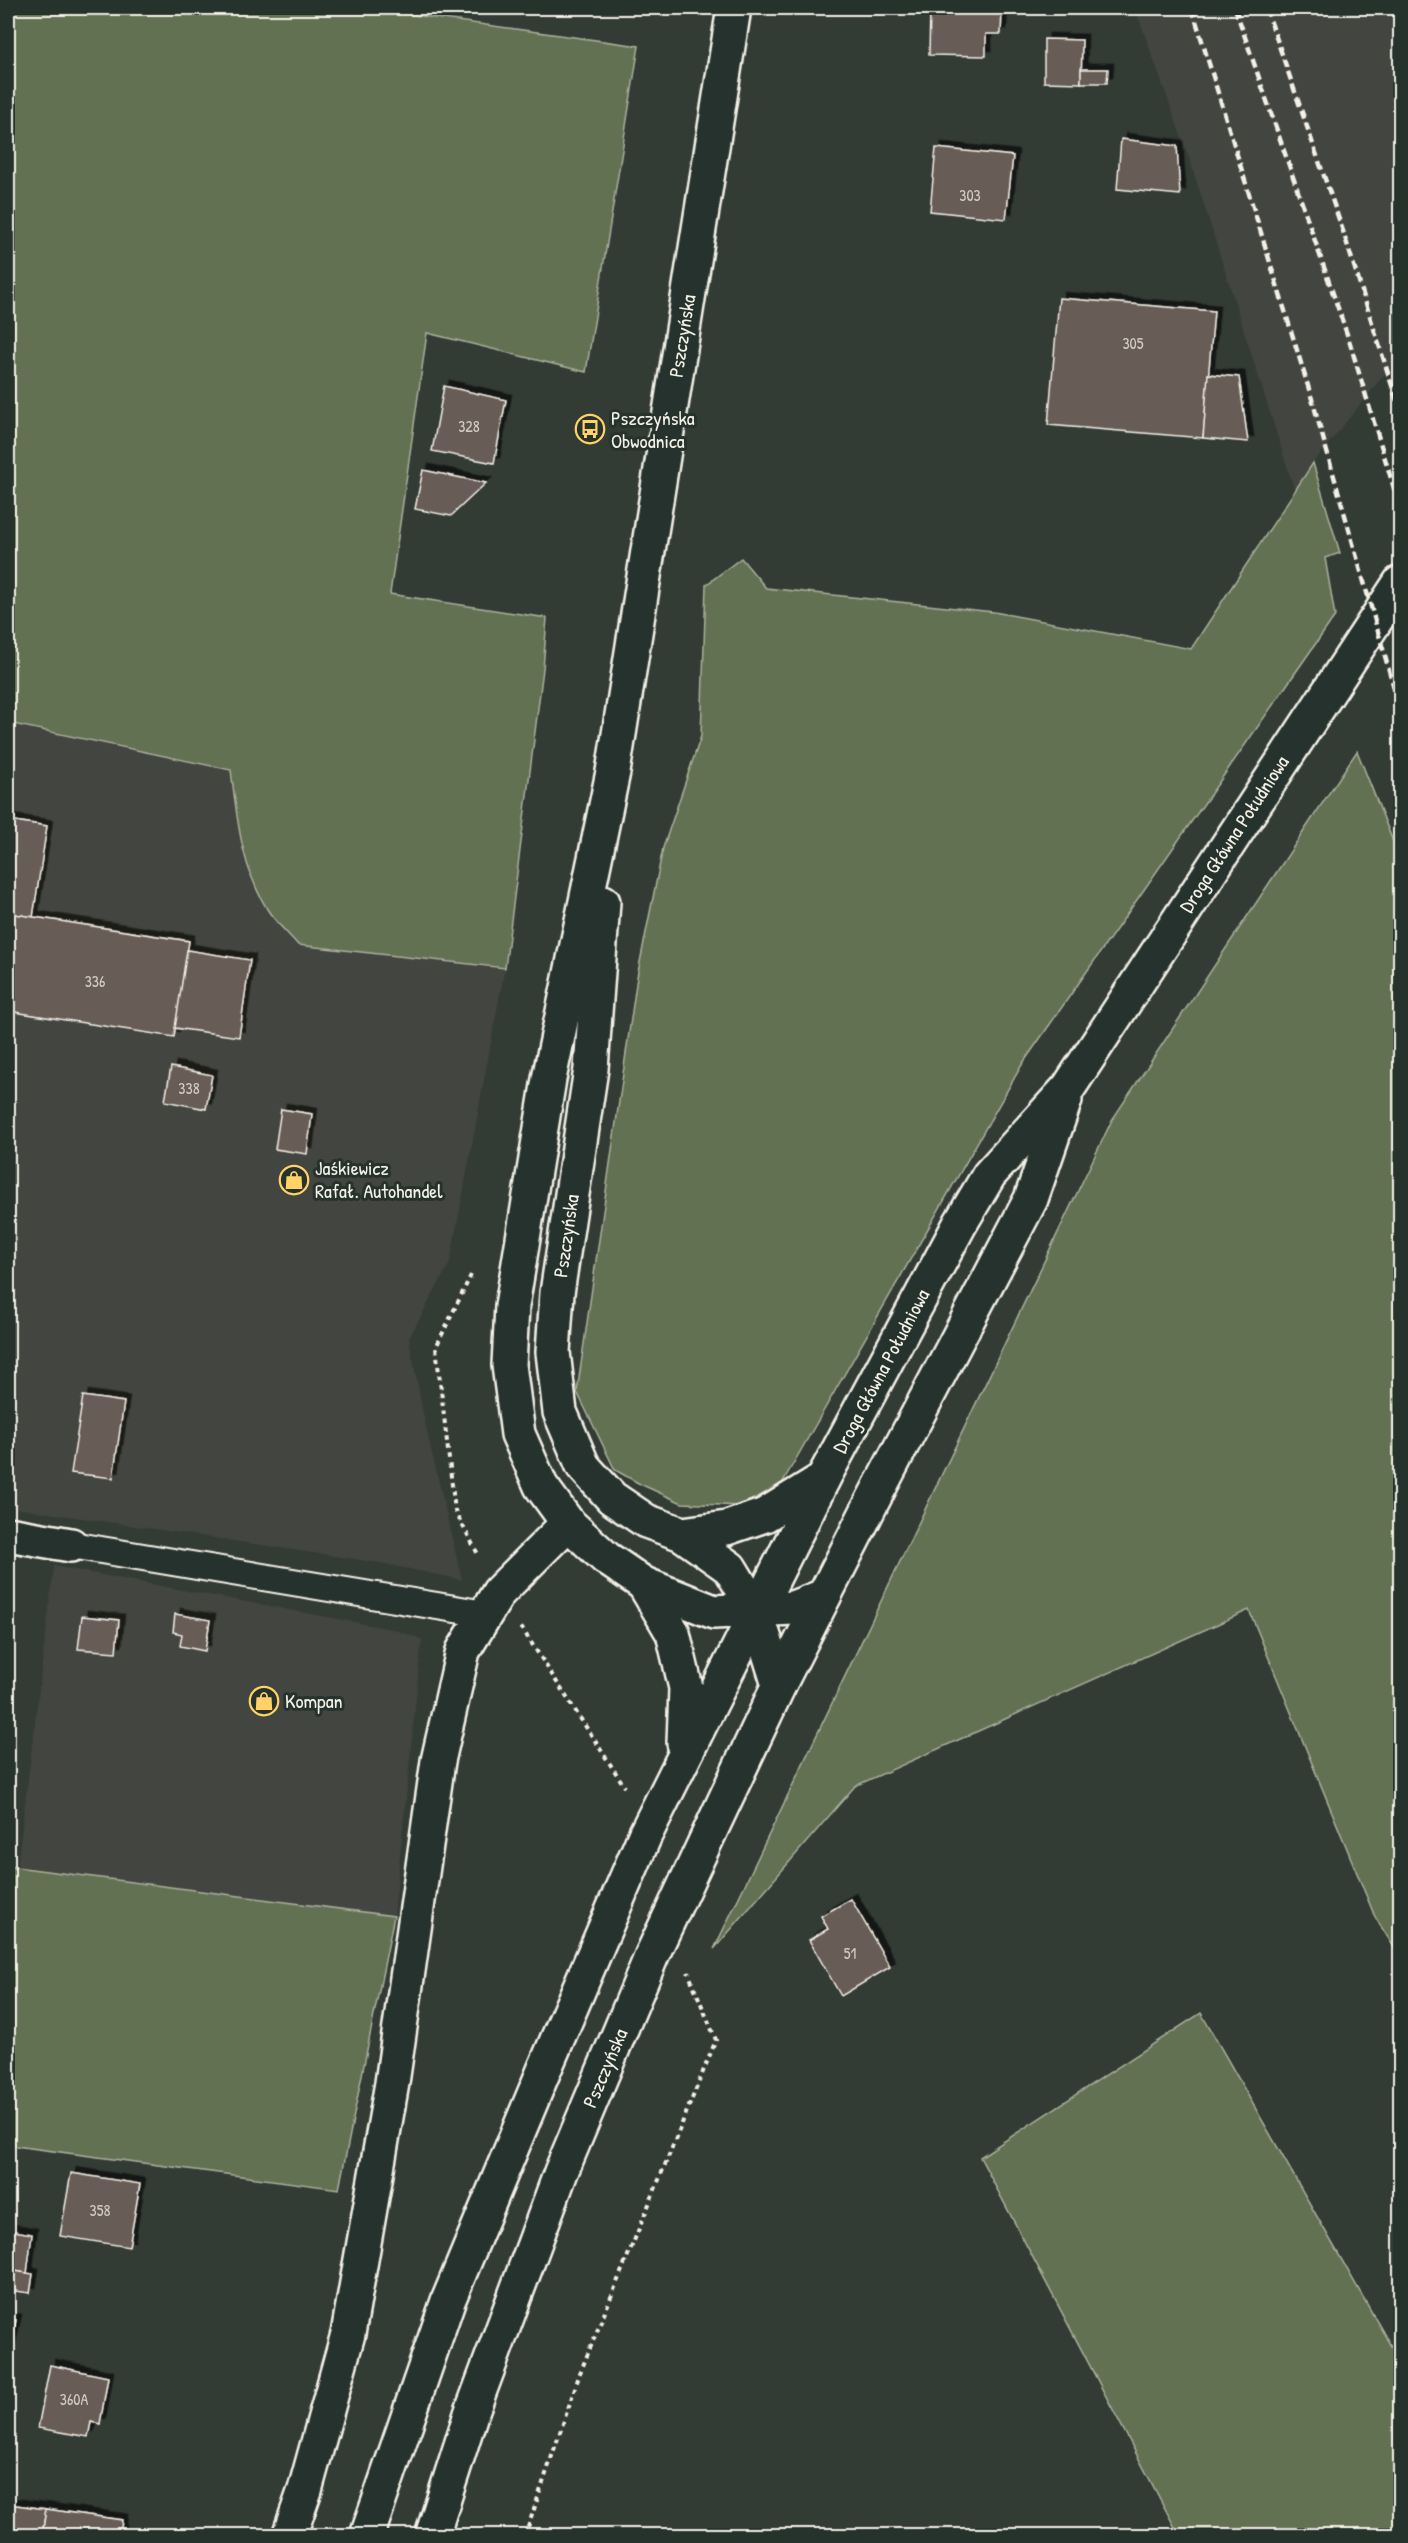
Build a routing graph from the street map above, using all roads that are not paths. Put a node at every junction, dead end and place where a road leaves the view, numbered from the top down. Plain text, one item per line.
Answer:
1 (734, 8) edge
2 (1401, 582) edge
3 (613, 772) junction
4 (1069, 1087) junction
5 (823, 1479) junction
6 (568, 1523) junction
7 (8, 1534) edge
8 (682, 1534) junction
9 (71, 1545) joint
10 (644, 1584) junction
11 (824, 1596) junction
12 (756, 1611) junction
13 (485, 1614) junction
14 (779, 1685) junction
15 (684, 1754) junction
16 (290, 2535) edge
17 (367, 2535) edge
18 (432, 2535) edge

1 - 3 main road, Pszczyńska
2 - 4 main road, Droga Główna Południowa
3 - 6 main road, Pszczyńska
3 - 8 main road, Pszczyńska
4 - 5 main road, Droga Główna Południowa
4 - 11 main road, Droga Główna Południowa
5 - 8 main road
5 - 12 main road, Droga Główna Południowa
6 - 10 main road, Pszczyńska
6 - 13 main road
7 - 9 main road
8 - 12 main road, Pszczyńska
9 - 13 lane
10 - 12 main road, Pszczyńska
10 - 15 main road, Pszczyńska
11 - 12 main road
11 - 14 main road, Droga Główna Południowa
12 - 14 main road, Pszczyńska
12 - 15 main road, Pszczyńska
13 - 16 main road
14 - 18 main road, Pszczyńska
15 - 17 main road, Pszczyńska

